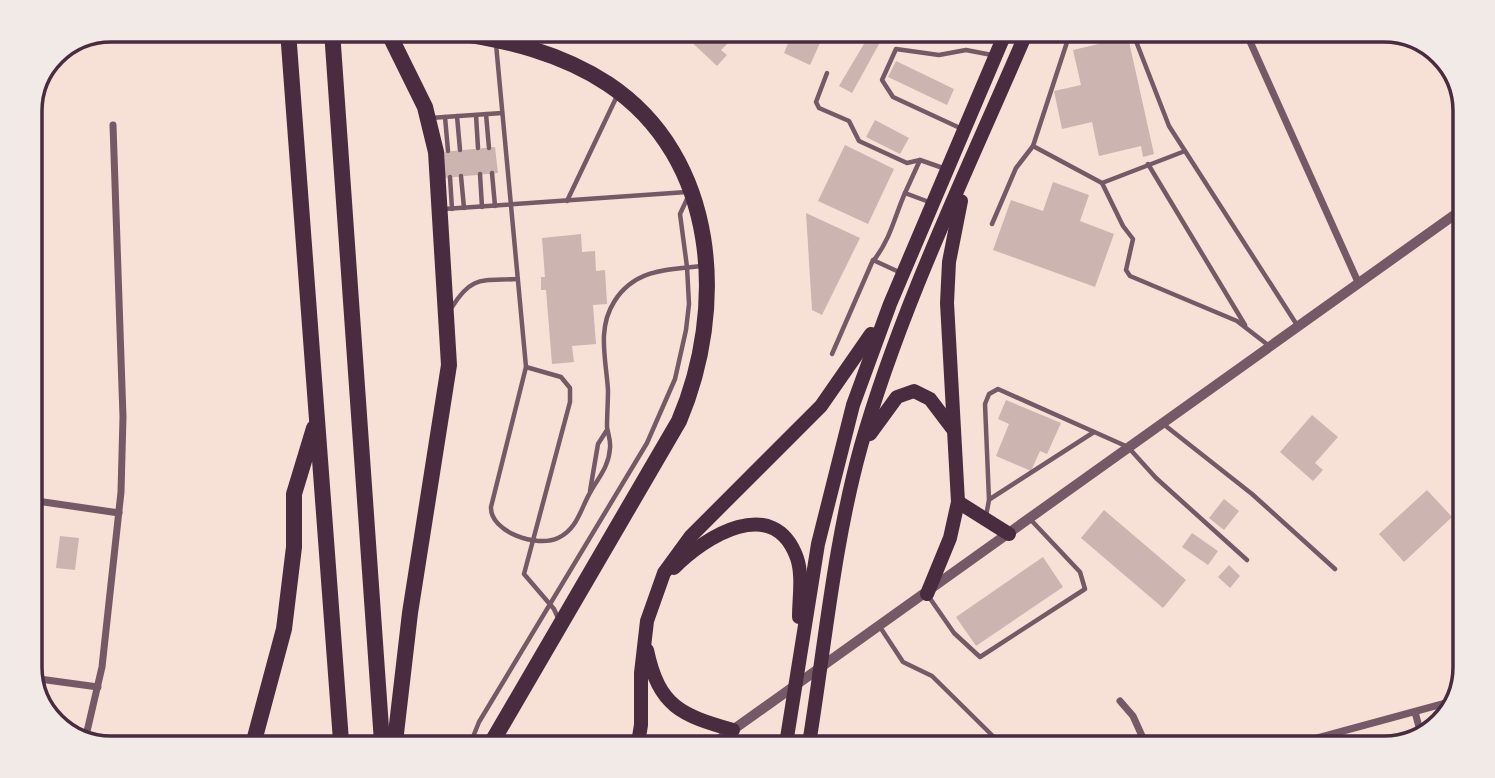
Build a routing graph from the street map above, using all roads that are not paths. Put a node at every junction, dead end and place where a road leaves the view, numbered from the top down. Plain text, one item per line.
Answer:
1 (289, 42) edge
2 (333, 42) edge
3 (393, 42) edge
4 (496, 42) edge
5 (506, 42) edge
6 (1001, 42) edge
7 (1023, 42) edge
8 (1067, 42) edge
9 (1136, 42) edge
10 (1250, 42) edge
11 (995, 56) junction
12 (827, 73) dead end
13 (619, 92) junction
14 (502, 113) junction
15 (486, 114) junction
16 (476, 115) junction
17 (457, 116) junction
18 (445, 117) junction
19 (429, 118) junction
20 (113, 125) dead end
21 (964, 131) junction
22 (1033, 146) junction
23 (478, 148) dead end
24 (489, 148) dead end
25 (460, 150) dead end
26 (448, 151) dead end
27 (1185, 151) junction
28 (920, 160) junction
29 (1148, 164) junction
30 (948, 169) junction
31 (967, 172) junction
32 (492, 173) dead end
33 (480, 174) dead end
34 (461, 176) dead end
35 (450, 177) dead end
36 (1102, 183) junction
37 (691, 191) junction
38 (905, 192) junction
39 (567, 201) junction
40 (933, 204) junction
41 (510, 205) junction
42 (495, 206) junction
43 (482, 207) junction
44 (464, 208) junction
45 (446, 209) junction
46 (1453, 219) edge
47 (992, 225) dead end
48 (873, 260) junction
49 (707, 265) junction
50 (687, 267) junction
51 (903, 274) junction
52 (517, 279) junction
53 (1358, 282) junction
54 (890, 303) junction
55 (447, 314) junction
56 (1246, 326) junction
57 (1298, 326) junction
58 (1268, 346) junction
59 (832, 354) dead end
60 (526, 367) junction
61 (316, 419) junction
62 (1162, 422) junction
63 (952, 428) junction
64 (607, 429) junction
65 (1095, 432) junction
66 (861, 447) junction
67 (1128, 447) junction
68 (590, 492) junction
69 (989, 500) junction
70 (42, 502) edge
71 (958, 502) junction
72 (119, 513) junction
73 (1029, 519) junction
74 (985, 520) junction
75 (1009, 534) junction
76 (533, 539) junction
77 (1247, 561) dead end
78 (1335, 569) dead end
79 (659, 584) junction
80 (927, 594) junction
81 (550, 604) junction
82 (560, 626) junction
83 (880, 627) junction
84 (645, 639) junction
85 (799, 661) junction
86 (43, 679) edge
87 (98, 687) junction
88 (1120, 701) dead end
89 (1441, 705) edge
90 (1415, 712) junction
91 (1419, 726) edge
92 (733, 730) junction
93 (87, 731) edge
94 (255, 736) edge
95 (341, 736) edge
96 (382, 736) edge
97 (396, 736) edge
98 (473, 736) edge
99 (496, 736) edge
100 (638, 736) edge
101 (724, 736) edge
102 (787, 736) edge
103 (810, 736) edge
104 (993, 736) edge
105 (1142, 736) edge
106 (1333, 736) edge

1 - 61 highway
2 - 96 highway
3 - 19 highway
4 - 14 lane
5 - 13 highway
6 - 11 highway
7 - 31 highway
8 - 22 lane
9 - 27 lane
10 - 53 street
11 - 21 highway
11 - 21 lane
12 - 28 lane
13 - 37 highway
13 - 39 lane
14 - 15 lane
14 - 41 lane
15 - 16 lane
15 - 24 lane
16 - 17 lane
16 - 23 lane
17 - 18 lane
17 - 25 lane
18 - 19 lane
18 - 26 lane
19 - 45 highway
20 - 72 street
21 - 30 highway
22 - 36 lane
22 - 47 lane
27 - 29 lane
27 - 57 lane
28 - 30 lane
28 - 38 lane
29 - 36 lane
29 - 56 lane
30 - 40 highway
31 - 63 highway
31 - 66 highway
32 - 42 lane
33 - 43 lane
34 - 44 lane
35 - 45 lane
36 - 56 lane
37 - 39 lane
37 - 49 highway
37 - 50 lane
38 - 40 lane
38 - 48 lane
39 - 41 lane
40 - 51 highway
41 - 42 lane
41 - 52 lane
42 - 43 lane
43 - 44 lane
44 - 45 lane
45 - 55 highway
46 - 53 street
48 - 51 lane
48 - 59 lane
49 - 50 lane
49 - 82 highway
50 - 64 lane
50 - 81 lane
51 - 54 highway
52 - 55 lane
52 - 60 lane
53 - 57 street
54 - 79 highway
54 - 85 highway
55 - 97 highway
56 - 58 lane
57 - 58 street
58 - 62 street
60 - 76 lane
60 - 76 lane
61 - 94 highway
61 - 95 highway
62 - 67 street
62 - 78 lane
63 - 66 highway
63 - 71 highway
64 - 68 lane
64 - 68 lane
65 - 67 lane
65 - 69 lane
65 - 69 lane
66 - 103 highway
67 - 73 street
67 - 77 lane
68 - 76 lane
69 - 74 lane
70 - 72 street
71 - 74 highway
71 - 80 highway
72 - 87 street
73 - 75 street
73 - 80 lane
74 - 75 highway
75 - 80 street
76 - 81 lane
79 - 84 highway
79 - 85 highway
80 - 83 street
81 - 82 lane
81 - 98 lane
82 - 99 highway
83 - 92 street
83 - 104 lane
84 - 92 highway
84 - 100 highway
85 - 102 highway
86 - 87 street
87 - 93 street
88 - 105 street
89 - 90 street
90 - 91 street
90 - 106 street
92 - 101 street

